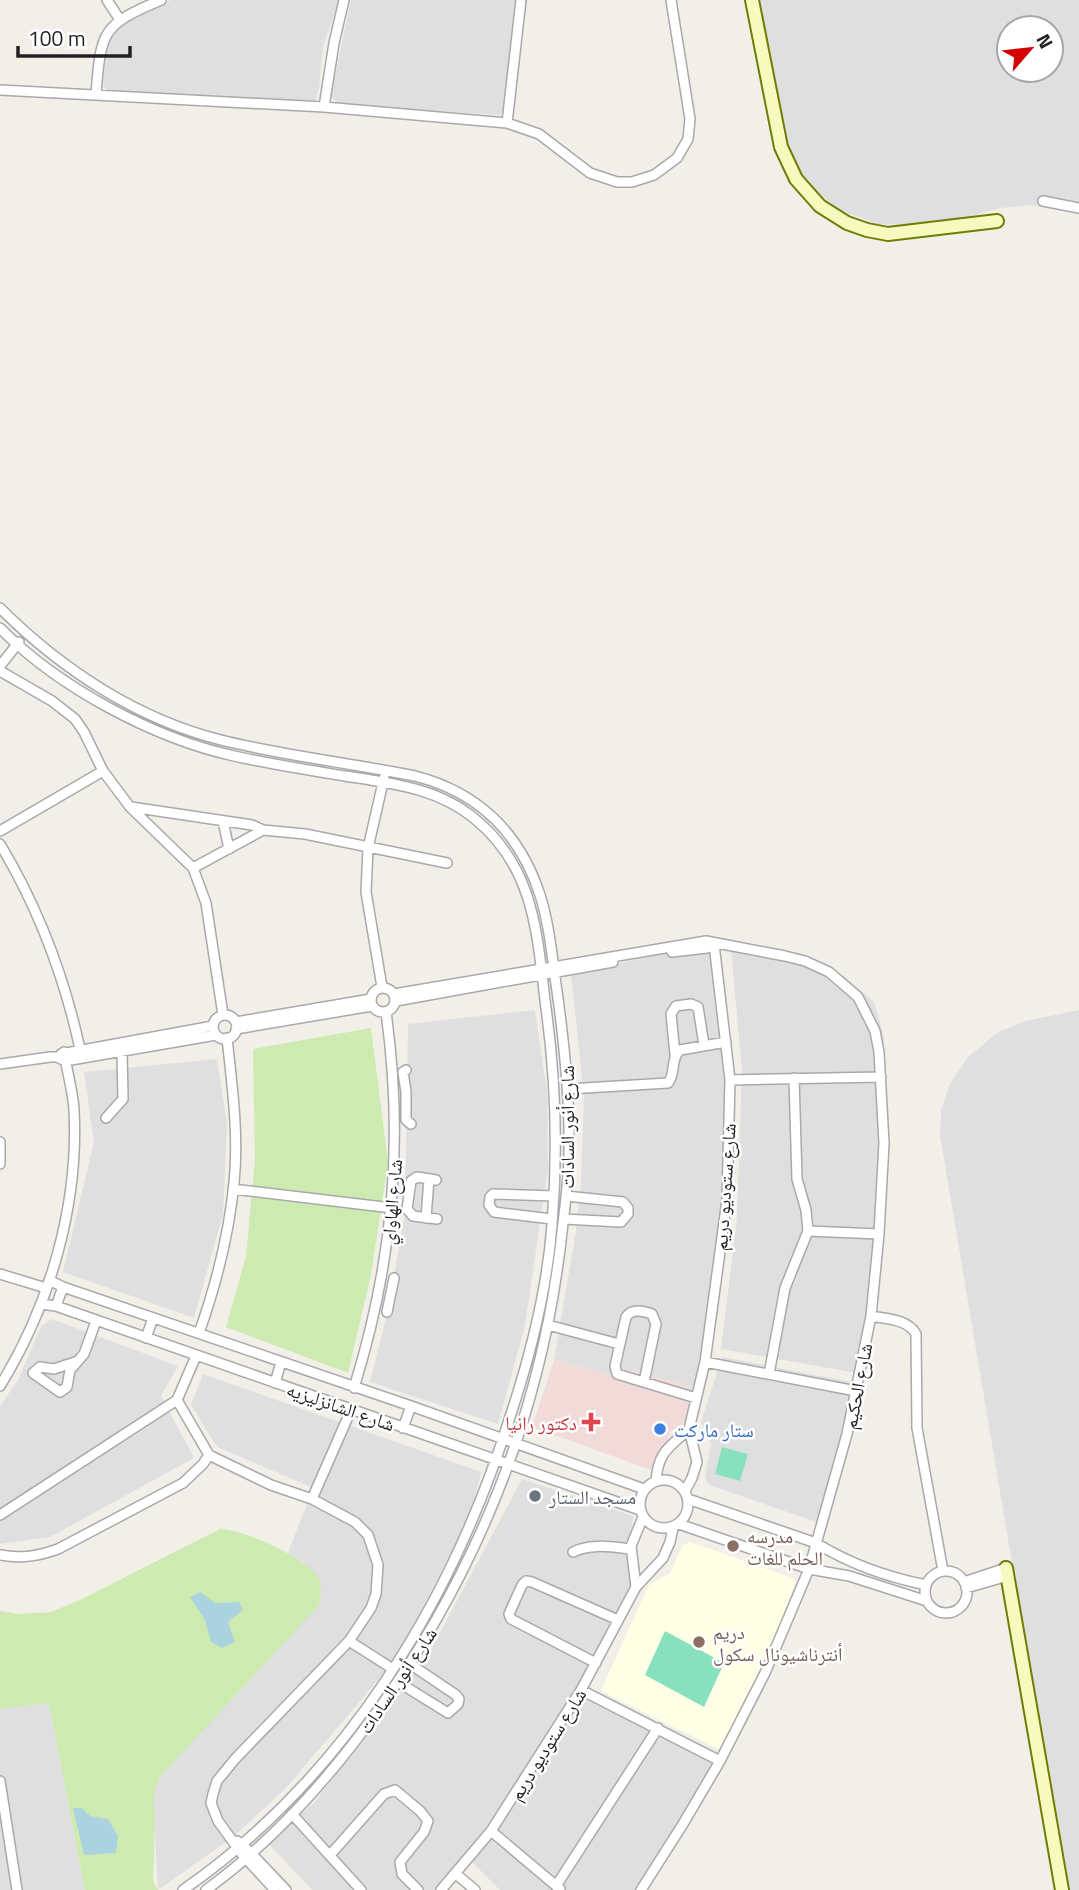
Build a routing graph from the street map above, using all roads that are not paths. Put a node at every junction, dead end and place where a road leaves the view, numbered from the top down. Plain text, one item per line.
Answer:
1 (107, 0) edge
2 (161, 0) edge
3 (344, 0) edge
4 (521, 0) edge
5 (671, 0) edge
6 (752, 0) edge
7 (120, 20) junction
8 (0, 90) edge
9 (96, 94) junction
10 (324, 107) junction
11 (507, 123) junction
12 (1042, 201) dead end
13 (1079, 208) edge
14 (997, 222) dead end
15 (0, 608) edge
16 (0, 628) edge
17 (25, 634) junction
18 (17, 645) junction
19 (0, 668) edge
20 (385, 770) junction
21 (103, 771) junction
22 (383, 782) junction
23 (130, 807) junction
24 (489, 815) junction
25 (223, 821) junction
26 (481, 824) junction
27 (263, 830) junction
28 (0, 831) edge
29 (0, 844) edge
30 (368, 848) junction
31 (229, 849) junction
32 (447, 863) dead end
33 (193, 868) junction
34 (714, 944) junction
35 (554, 970) junction
36 (541, 973) junction
37 (382, 987) junction
38 (395, 998) junction
39 (371, 1002) junction
40 (386, 1012) junction
41 (223, 1015) junction
42 (236, 1026) junction
43 (215, 1030) junction
44 (227, 1038) junction
45 (726, 1042) junction
46 (704, 1045) junction
47 (79, 1049) junction
48 (122, 1051) junction
49 (676, 1054) junction
50 (62, 1057) junction
51 (0, 1064) edge
52 (406, 1070) dead end
53 (881, 1077) junction
54 (794, 1078) junction
55 (730, 1080) junction
56 (568, 1089) junction
57 (406, 1092) junction
58 (395, 1099) junction
59 (407, 1103) junction
60 (106, 1118) dead end
61 (411, 1125) dead end
62 (0, 1142) edge
63 (0, 1164) edge
64 (233, 1189) junction
65 (393, 1195) junction
66 (408, 1196) junction
67 (554, 1196) junction
68 (566, 1196) junction
69 (392, 1208) junction
70 (552, 1219) junction
71 (564, 1219) junction
72 (807, 1231) junction
73 (880, 1234) junction
74 (0, 1274) edge
75 (394, 1278) dead end
76 (48, 1284) junction
77 (63, 1287) junction
78 (381, 1287) junction
79 (391, 1289) junction
80 (378, 1298) junction
81 (389, 1300) junction
82 (41, 1304) junction
83 (56, 1306) junction
84 (387, 1312) dead end
85 (871, 1316) junction
86 (153, 1318) junction
87 (96, 1321) junction
88 (548, 1325) junction
89 (199, 1334) junction
90 (146, 1338) junction
91 (619, 1344) junction
92 (196, 1356) junction
93 (75, 1362) junction
94 (281, 1362) junction
95 (705, 1362) junction
96 (769, 1374) junction
97 (644, 1382) junction
98 (275, 1383) junction
99 (0, 1385) edge
100 (354, 1388) junction
101 (856, 1391) junction
102 (696, 1398) junction
103 (177, 1400) junction
104 (411, 1406) junction
105 (351, 1410) junction
106 (403, 1428) junction
107 (689, 1429) junction
108 (503, 1440) junction
109 (515, 1444) junction
110 (209, 1455) junction
111 (496, 1461) junction
112 (509, 1465) junction
113 (656, 1481) junction
114 (644, 1489) junction
115 (686, 1495) junction
116 (312, 1499) junction
117 (641, 1513) junction
118 (0, 1516) edge
119 (676, 1526) junction
120 (816, 1543) junction
121 (631, 1549) junction
122 (573, 1552) dead end
123 (0, 1555) edge
124 (809, 1569) junction
125 (943, 1571) junction
126 (1007, 1572) joint
127 (926, 1585) junction
128 (965, 1585) junction
129 (636, 1587) junction
130 (927, 1601) junction
131 (618, 1620) junction
132 (349, 1641) junction
133 (596, 1663) junction
134 (410, 1664) junction
135 (393, 1669) junction
136 (398, 1682) junction
137 (581, 1690) junction
138 (658, 1728) junction
139 (720, 1761) junction
140 (0, 1781) edge
141 (292, 1814) junction
142 (491, 1831) junction
143 (239, 1846) junction
144 (330, 1855) junction
145 (250, 1857) junction
146 (456, 1874) junction
147 (559, 1888) edge
148 (17, 1890) edge
149 (183, 1890) edge
150 (206, 1890) edge
151 (275, 1890) edge
152 (286, 1890) edge
153 (362, 1890) edge
154 (418, 1890) edge
155 (441, 1890) edge
156 (475, 1890) edge
157 (641, 1890) edge
158 (1062, 1890) edge

1 - 7 street
2 - 7 street
3 - 10 street
4 - 11 street
5 - 11 street
6 - 14 street
7 - 9 street
8 - 9 street
9 - 10 street
10 - 11 street
12 - 13 street
15 - 17 street, شارع أنور السادات
16 - 18 street, شارع أنور السادات
17 - 18 street
17 - 20 street, شارع أنور السادات
18 - 19 street
18 - 22 street, شارع أنور السادات
19 - 21 street
20 - 22 street
20 - 24 street, شارع أنور السادات
21 - 23 street
21 - 28 street
22 - 26 street, شارع أنور السادات
22 - 30 street
23 - 25 street
23 - 33 street
24 - 26 street
24 - 35 street, شارع أنور السادات
25 - 27 street
25 - 31 street
26 - 36 street, شارع أنور السادات
27 - 30 street
27 - 31 street
29 - 47 street
30 - 32 street
30 - 37 street
31 - 33 street
33 - 41 street
34 - 35 street, شارع الحكيم
34 - 45 street, شارع ستوديو دريم
34 - 53 street, شارع الحكيم
35 - 36 street, شارع الحكيم
35 - 56 street, شارع أنور السادات
36 - 38 street, شارع الحكيم
36 - 67 street, شارع أنور السادات
37 - 38 street
37 - 39 street
38 - 40 street
39 - 40 street
39 - 42 street
40 - 58 street, شارع الهاواي
41 - 42 street
41 - 43 street
42 - 44 street
43 - 44 street
43 - 47 street
43 - 48 street
44 - 64 street
45 - 46 street
45 - 55 street, شارع ستوديو دريم
46 - 49 street
46 - 49 street
47 - 50 street
48 - 50 street
48 - 60 street
49 - 56 street
50 - 51 street
50 - 76 street
52 - 57 street
53 - 54 street
53 - 73 street, شارع الحكيم
54 - 55 street
54 - 72 street
55 - 95 street, شارع ستوديو دريم
56 - 68 street, شارع أنور السادات
57 - 58 street
57 - 59 street
58 - 59 street
58 - 65 street, شارع الهاواي
59 - 61 street
62 - 63 street
64 - 69 street
64 - 89 street
65 - 66 street
65 - 69 street, شارع الهاواي
66 - 66 street
67 - 70 street, شارع أنور السادات
67 - 70 street
68 - 71 street, شارع أنور السادات
68 - 71 street
69 - 78 street, شارع الهاواي
70 - 108 street, شارع أنور السادات
71 - 88 street, شارع أنور السادات
72 - 73 street
72 - 96 street
73 - 85 street, شارع الحكيم
74 - 76 street, شارع الشانزليزيه
75 - 79 street
76 - 77 street, شارع الشانزليزيه
76 - 82 street
77 - 83 street
77 - 86 street, شارع الشانزليزيه
78 - 79 street
78 - 80 street, شارع الهاواي
79 - 81 street
80 - 81 street
80 - 100 street, شارع الهاواي
81 - 84 street
82 - 83 street, شارع الشانزليزيه
82 - 99 street
83 - 87 street, شارع الشانزليزيه
85 - 101 street, شارع الحكيم
85 - 125 street
86 - 89 street, شارع الشانزليزيه
86 - 90 street
87 - 90 street, شارع الشانزليزيه
87 - 93 street
88 - 91 street
88 - 109 street, شارع أنور السادات
89 - 94 street, شارع الشانزليزيه
90 - 92 street, شارع الشانزليزيه
91 - 97 street
91 - 97 street
92 - 98 street, شارع الشانزليزيه
92 - 103 street
93 - 93 street
94 - 98 street
94 - 100 street, شارع الشانزليزيه
95 - 96 street
95 - 102 street, شارع ستوديو دريم
96 - 101 street
97 - 102 street
98 - 105 street, شارع الشانزليزيه
100 - 104 street, شارع الشانزليزيه
101 - 120 street, شارع الحكيم
102 - 107 street, شارع ستوديو دريم
103 - 110 street
103 - 118 street
104 - 106 street
104 - 108 street, شارع الشانزليزيه
105 - 106 street, شارع الشانزليزيه
105 - 116 street
106 - 111 street, شارع الشانزليزيه
107 - 113 street
107 - 115 street, شارع ستوديو دريم
108 - 109 street, شارع الشانزليزيه
108 - 111 street, شارع أنور السادات
109 - 112 street, شارع أنور السادات
109 - 114 street, شارع الشانزليزيه
110 - 116 street
110 - 123 street
111 - 112 street, شارع الشانزليزيه
111 - 135 street, شارع أنور السادات
112 - 117 street, شارع الشانزليزيه
112 - 134 street, شارع أنور السادات
113 - 114 street
113 - 115 street
114 - 117 street
115 - 119 street
115 - 120 street
116 - 132 street
117 - 119 street
117 - 121 street
119 - 124 street
119 - 129 street, شارع ستوديو دريم
120 - 124 street, شارع الحكيم
120 - 127 street
121 - 122 street
121 - 129 street
124 - 130 street
124 - 139 street, شارع الحكيم
125 - 127 street
125 - 128 street
126 - 128 street
126 - 158 street
127 - 130 street
128 - 130 street
129 - 131 street, شارع ستوديو دريم
131 - 133 street, شارع ستوديو دريم
131 - 133 street
132 - 135 street
132 - 143 street
133 - 137 street, شارع ستوديو دريم
134 - 136 street, شارع أنور السادات
134 - 136 street
135 - 143 street, شارع أنور السادات
136 - 141 street, شارع أنور السادات
137 - 138 street
137 - 142 street, شارع ستوديو دريم
138 - 139 street
138 - 147 street
139 - 157 street, شارع الحكيم
140 - 148 street
141 - 144 street
141 - 145 street, شارع أنور السادات
142 - 146 street, شارع ستوديو دريم
142 - 147 street
143 - 145 street
143 - 149 street, شارع أنور السادات
144 - 153 street
144 - 154 street
145 - 150 street, شارع أنور السادات
145 - 151 street
145 - 152 street
146 - 155 street, شارع ستوديو دريم
146 - 156 street

